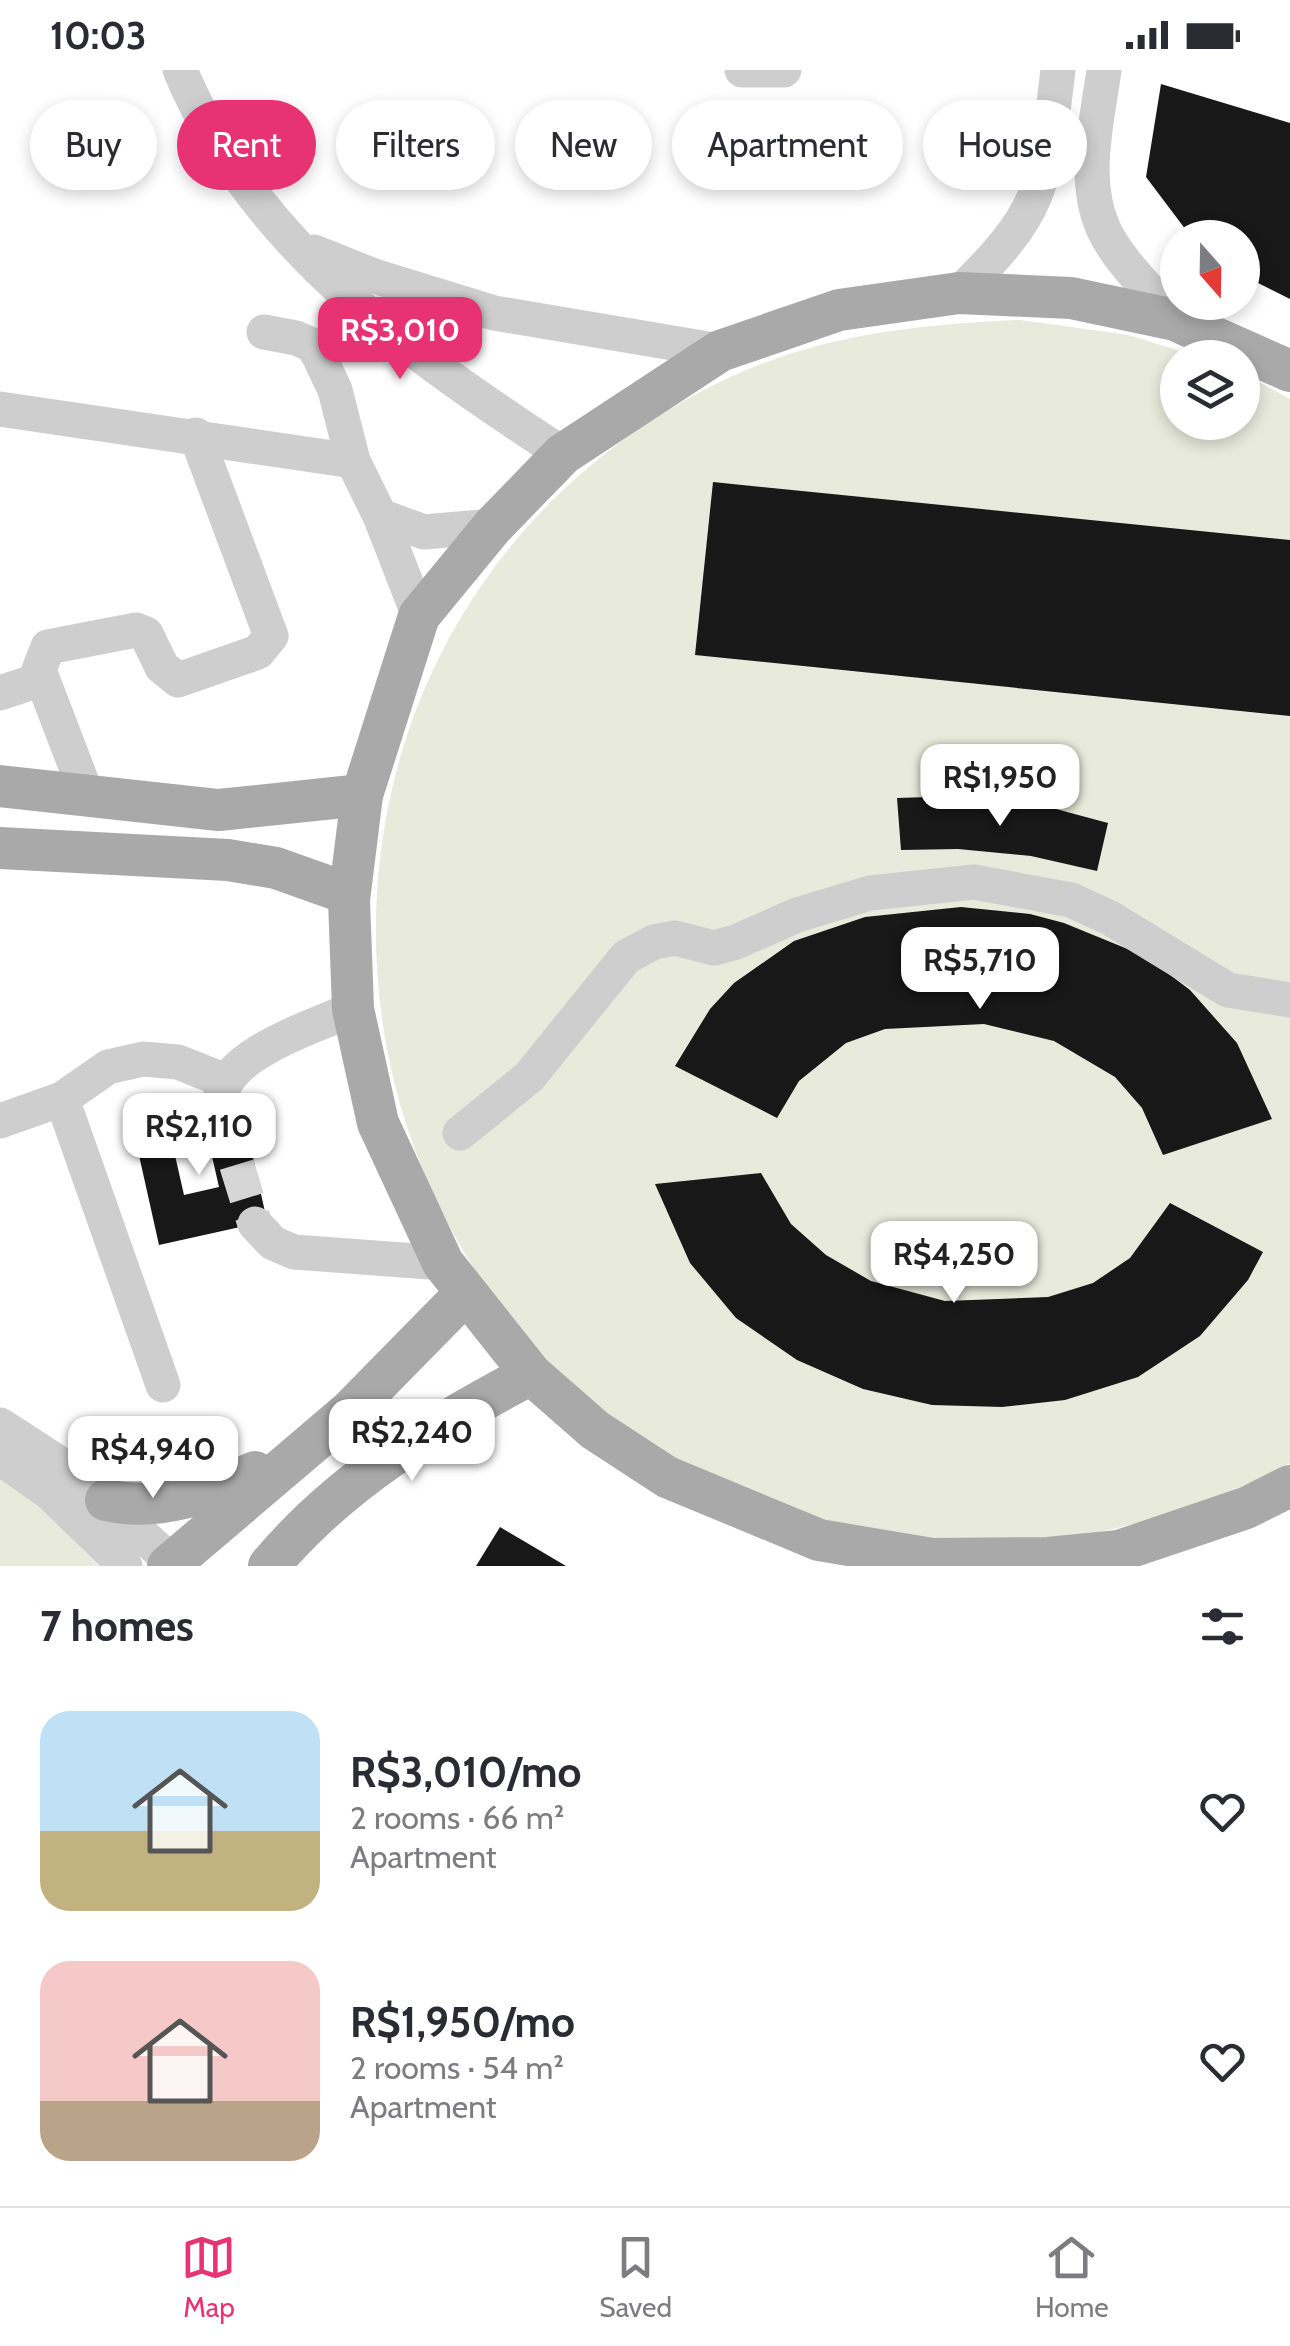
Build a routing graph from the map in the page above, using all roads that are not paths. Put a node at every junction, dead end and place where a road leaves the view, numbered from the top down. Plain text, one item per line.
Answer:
1 (180, 70) edge
2 (742, 70) edge
3 (784, 70) edge
4 (1058, 70) edge
5 (1104, 70) edge
6 (290, 242) junction
7 (958, 293) junction
8 (1160, 300) edge
9 (1160, 317) edge
10 (1176, 320) edge
11 (264, 332) dead end
12 (720, 352) junction
13 (1290, 371) edge
14 (0, 409) edge
15 (196, 434) junction
16 (563, 454) junction
17 (353, 461) junction
18 (380, 516) junction
19 (494, 526) junction
20 (419, 616) junction
21 (42, 678) junction
22 (0, 693) edge
23 (0, 786) edge
24 (86, 793) junction
25 (362, 795) junction
26 (0, 848) edge
27 (349, 894) junction
28 (1290, 1000) edge
29 (353, 1009) junction
30 (62, 1099) junction
31 (0, 1122) edge
32 (460, 1132) dead end
33 (255, 1224) tunnel mouth
34 (454, 1279) junction
35 (531, 1374) junction
36 (164, 1385) dead end
37 (0, 1425) edge
38 (301, 1452) junction
39 (0, 1458) edge
40 (1290, 1486) edge
41 (340, 1494) junction
42 (106, 1500) junction
43 (829, 1553) edge
44 (1119, 1559) edge
45 (1040, 1562) edge
46 (172, 1565) edge
47 (125, 1566) edge
48 (269, 1566) edge
49 (301, 1566) edge

1 - 6 street
2 - 3 street
4 - 7 street
5 - 8 street
6 - 12 street
6 - 16 street
7 - 9 main road
7 - 12 main road
10 - 13 main road
11 - 17 street
12 - 16 main road
14 - 15 street
15 - 17 street
15 - 21 street
16 - 19 main road
17 - 18 street
18 - 19 street
18 - 20 street
19 - 20 main road
20 - 25 main road
21 - 22 street
21 - 24 street
23 - 24 main road
24 - 25 main road
25 - 27 main road
26 - 27 main road
27 - 29 main road
28 - 32 street
29 - 30 street
29 - 34 main road
30 - 31 street
30 - 36 street
33 - 34 street
34 - 35 main road
34 - 38 main road
35 - 41 main road
35 - 43 main road
37 - 42 street
38 - 42 main road
38 - 46 main road
39 - 47 street
40 - 44 main road
41 - 48 main road
41 - 49 main road
42 - 46 street
43 - 45 main road
44 - 45 main road

